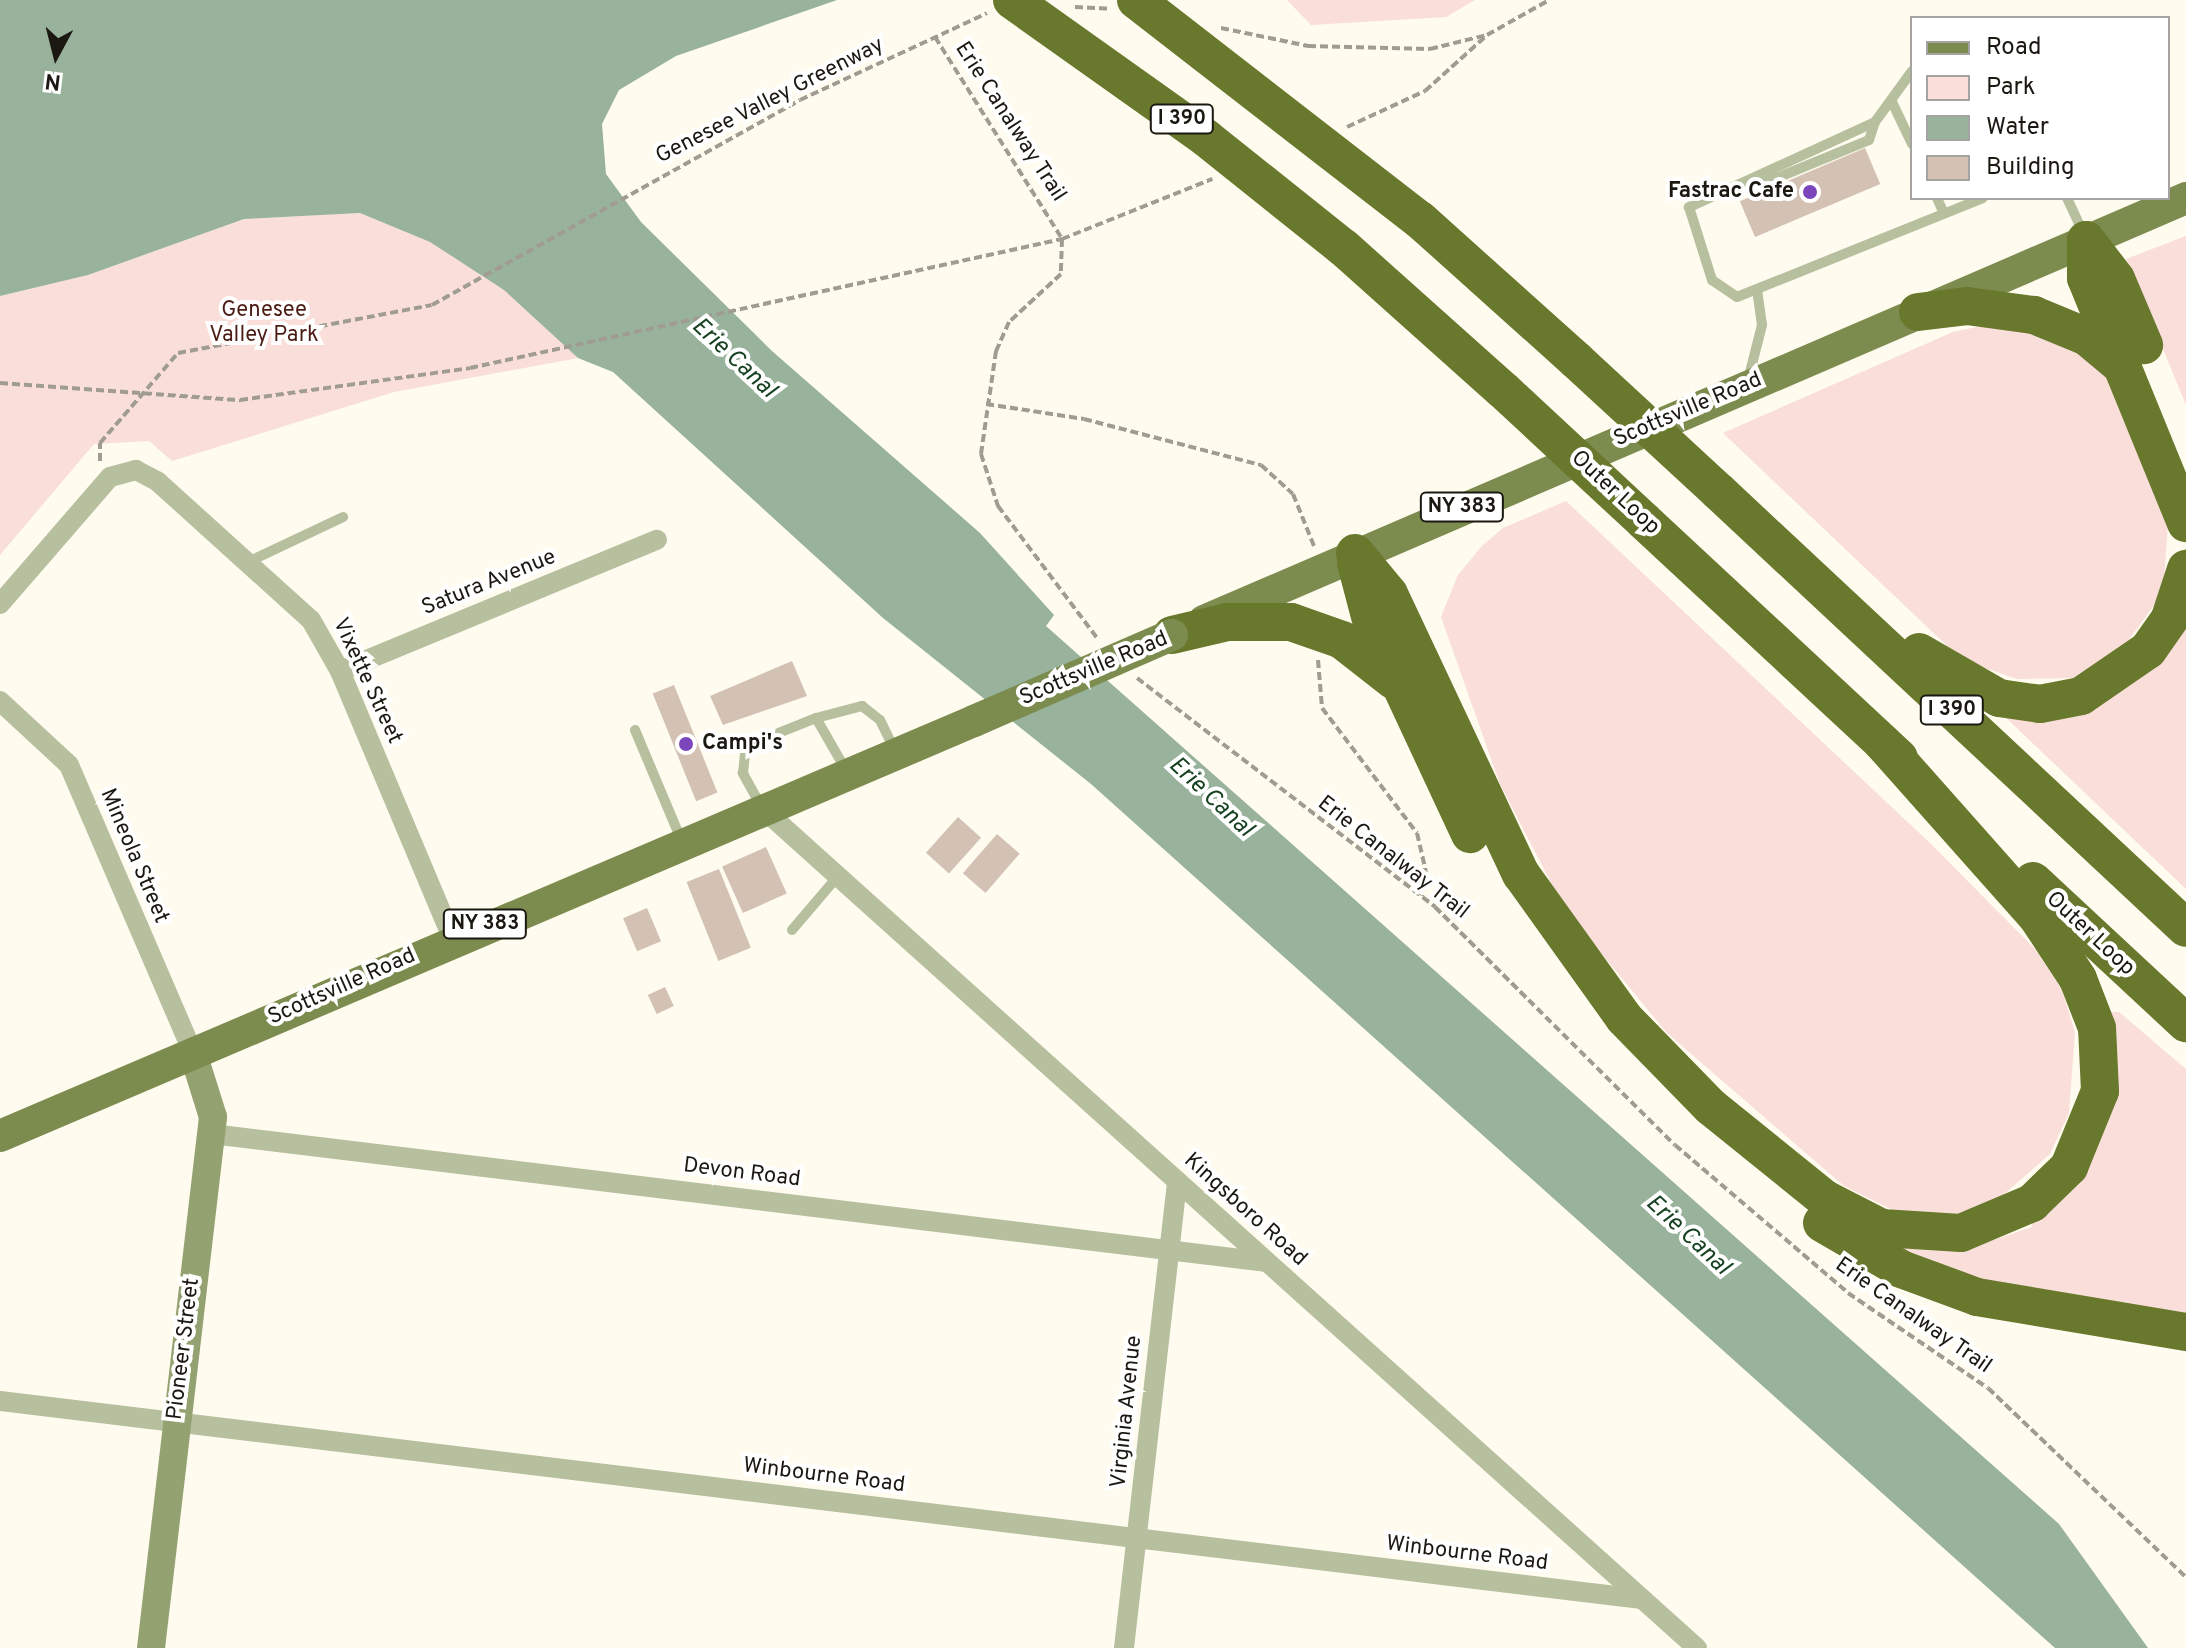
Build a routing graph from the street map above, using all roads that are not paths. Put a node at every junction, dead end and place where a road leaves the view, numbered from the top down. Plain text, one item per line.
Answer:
1 (1006, 4) edge
2 (1125, 5) edge
3 (1910, 74) edge
4 (1892, 102) junction
5 (1908, 124) edge
6 (2186, 198) edge
7 (1938, 200) edge
8 (1978, 200) edge
9 (2068, 200) edge
10 (1944, 214) junction
11 (2086, 240) junction
12 (1757, 289) junction
13 (1918, 312) junction
14 (2130, 375) junction
15 (1745, 385) junction
16 (2186, 443) edge
17 (1718, 491) junction
18 (343, 517) dead end
19 (2186, 523) edge
20 (657, 540) dead end
21 (1355, 553) junction
22 (250, 561) junction
23 (2186, 569) edge
24 (0, 604) edge
25 (1172, 635) junction
26 (340, 671) junction
27 (1404, 696) junction
28 (0, 701) edge
29 (816, 718) junction
30 (635, 730) dead end
31 (1882, 742) junction
32 (896, 753) junction
33 (847, 773) junction
34 (762, 808) junction
35 (682, 842) junction
36 (838, 876) junction
37 (2186, 928) edge
38 (792, 930) dead end
39 (452, 938) junction
40 (2186, 1023) edge
41 (193, 1053) junction
42 (212, 1134) junction
43 (0, 1136) edge
44 (1177, 1181) junction
45 (1169, 1248) junction
46 (1267, 1262) junction
47 (2186, 1332) edge
48 (0, 1401) edge
49 (175, 1422) junction
50 (1137, 1537) junction
51 (1642, 1599) junction
52 (151, 1648) edge
53 (1124, 1648) edge
54 (1697, 1648) edge

1 - 31 highway, Outer Loop / I 390, bridge
2 - 17 highway, I 390, bridge
3 - 4 lane
4 - 5 lane
4 - 12 lane
6 - 11 main road, Scottsville Road / NY 383
7 - 10 lane
8 - 10 lane
9 - 11 lane
10 - 12 lane
11 - 13 main road, Scottsville Road / NY 383
11 - 14 highway
11 - 16 highway
12 - 15 lane
13 - 14 highway
13 - 15 main road, Scottsville Road / NY 383
14 - 19 highway
15 - 21 main road, Scottsville Road / NY 383
17 - 23 highway
17 - 37 highway, I 390
18 - 22 lane
20 - 26 street, Satura Avenue
21 - 25 main road, Scottsville Road / NY 383
21 - 27 highway
21 - 31 highway
22 - 24 street, Vixette Street
22 - 26 street, Vixette Street
25 - 27 highway
25 - 32 main road, Scottsville Road / NY 383, bridge
26 - 39 street, Vixette Street
27 - 47 highway
28 - 41 street, Mineola Street
29 - 32 lane
29 - 33 lane
29 - 34 lane
30 - 35 lane
31 - 40 highway, Outer Loop / I 390
32 - 33 main road, Scottsville Road / NY 383
33 - 34 main road, Scottsville Road / NY 383
34 - 35 main road, Scottsville Road / NY 383
34 - 36 street, Kingsboro Road
35 - 39 main road, Scottsville Road / NY 383
36 - 38 lane
36 - 44 street, Kingsboro Road
39 - 41 main road, Scottsville Road / NY 383
41 - 42 street, Pioneer Street
41 - 43 main road, Scottsville Road / NY 383
42 - 45 street, Devon Road
42 - 49 street, Pioneer Street
44 - 45 street, Virginia Avenue
44 - 46 street, Kingsboro Road
45 - 46 street, Devon Road
45 - 50 street, Virginia Avenue
46 - 51 street, Kingsboro Road
48 - 49 street, Winbourne Road
49 - 50 street, Winbourne Road
49 - 52 street, Pioneer Street
50 - 51 street, Winbourne Road
50 - 53 street, Virginia Avenue
51 - 54 street, Kingsboro Road

